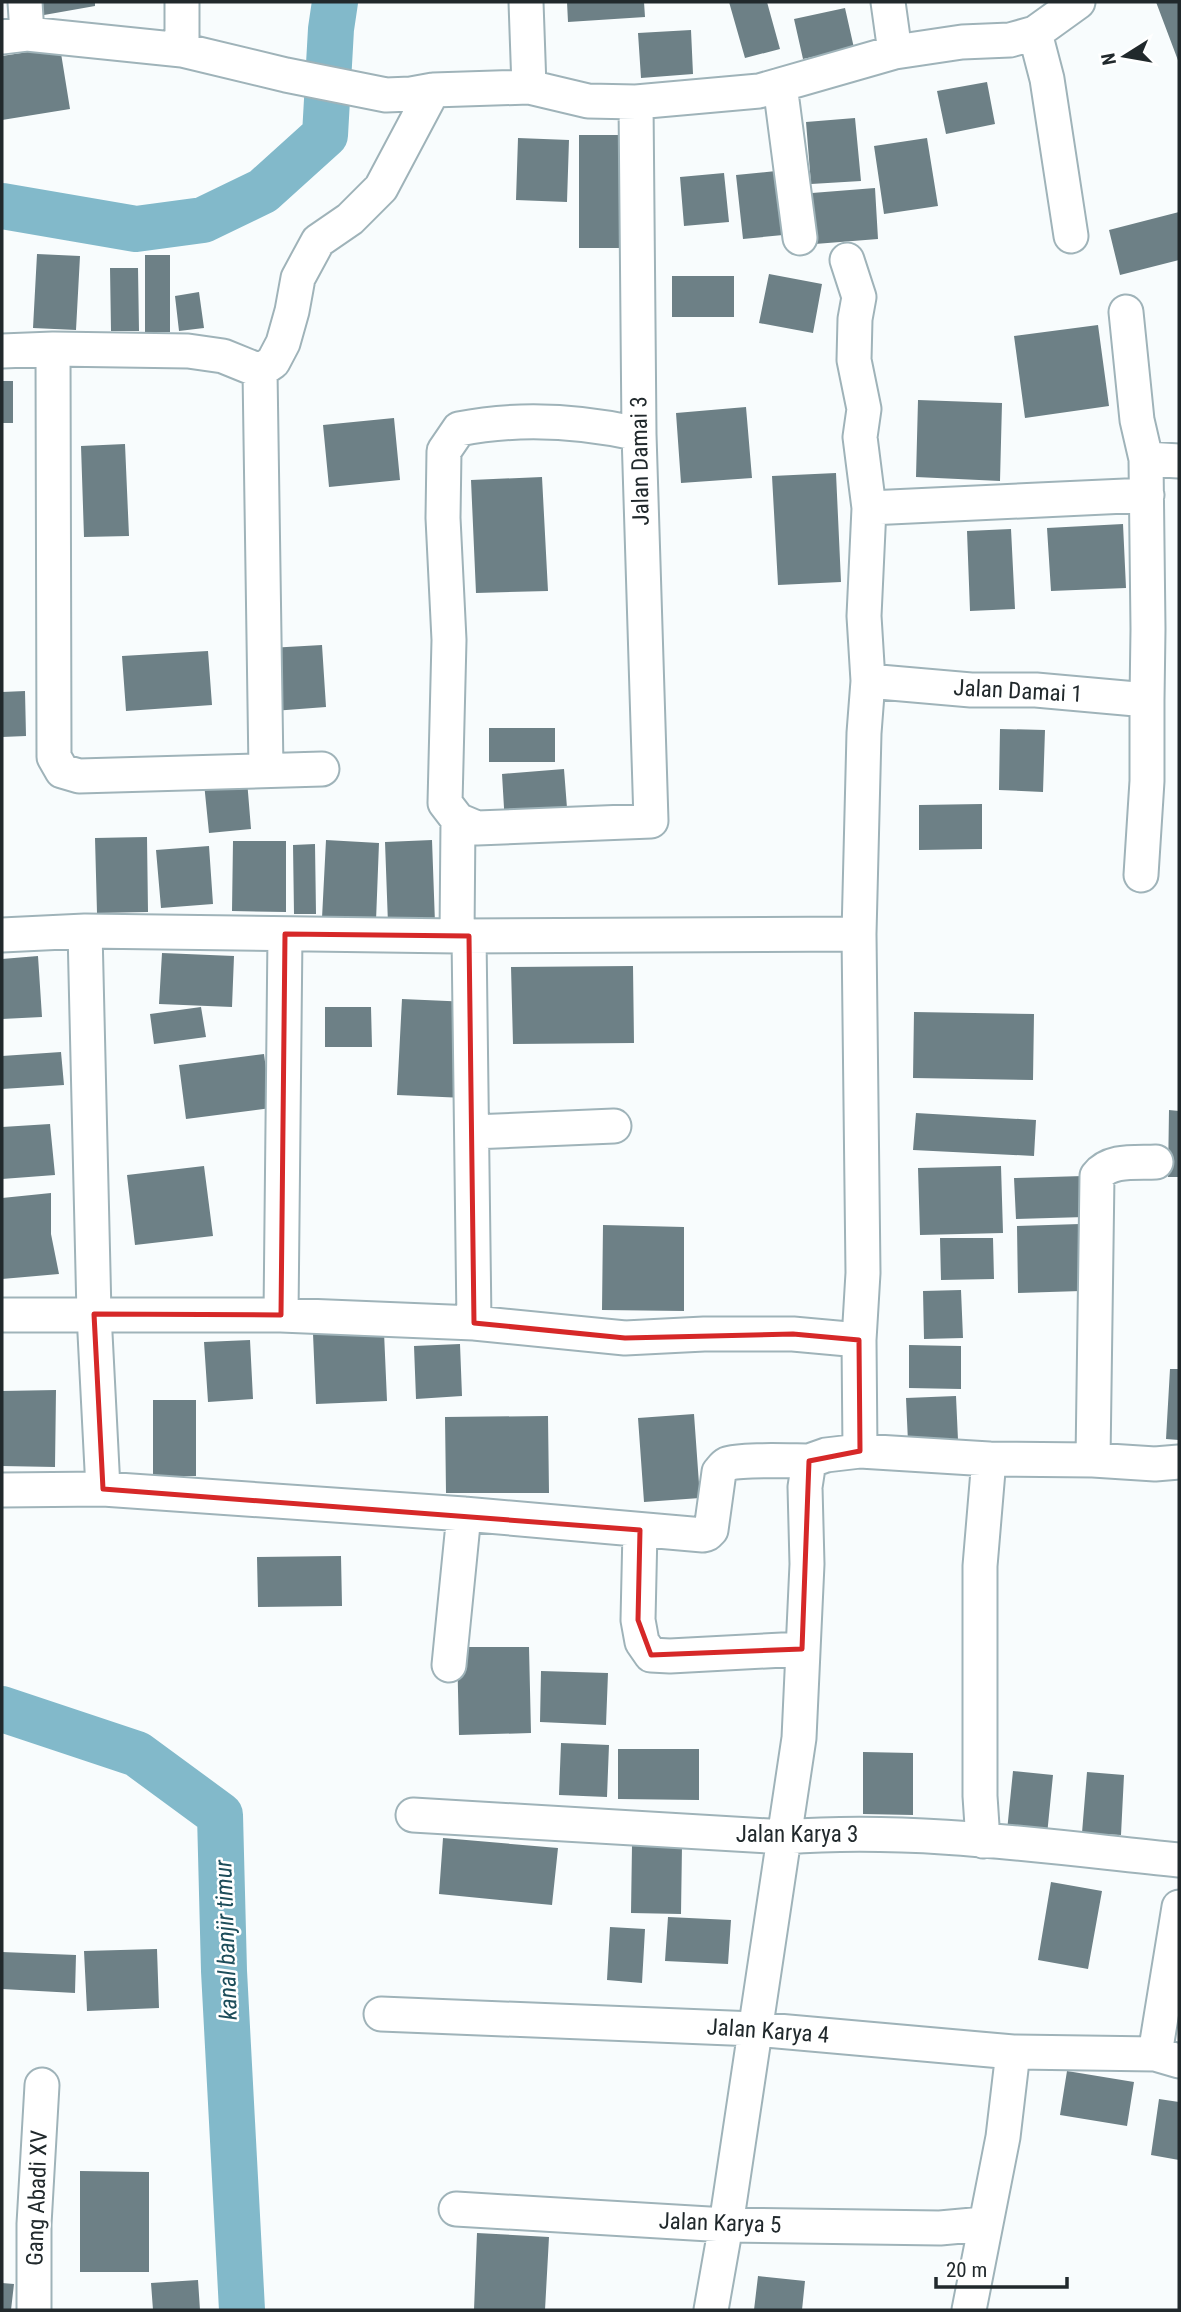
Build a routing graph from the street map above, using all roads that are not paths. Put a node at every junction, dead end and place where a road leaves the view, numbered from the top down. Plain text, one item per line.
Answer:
1 (181, 2) edge
2 (526, 2) edge
3 (888, 2) edge
4 (1078, 2) edge
5 (18, 24) edge
6 (1035, 33) junction
7 (182, 50) junction
8 (895, 52) junction
9 (780, 85) junction
10 (529, 87) junction
11 (433, 90) junction
12 (636, 102) junction
13 (1071, 236) dead end
14 (800, 239) dead end
15 (847, 260) dead end
16 (1126, 312) dead end
17 (54, 349) junction
18 (2, 351) edge
19 (260, 371) junction
20 (639, 434) junction
21 (1146, 460) junction
22 (1179, 461) edge
23 (1147, 495) junction
24 (869, 508) junction
25 (868, 681) junction
26 (1147, 700) junction
27 (322, 769) dead end
28 (265, 771) junction
29 (458, 820) junction
30 (1141, 875) dead end
31 (85, 931) junction
32 (285, 934) junction
33 (859, 934) junction
34 (2, 935) edge
35 (463, 936) junction
36 (614, 1126) dead end
37 (472, 1132) junction
38 (1156, 1162) dead end
39 (94, 1314) junction
40 (2, 1315) edge
41 (281, 1315) junction
42 (474, 1323) junction
43 (859, 1340) junction
44 (860, 1451) junction
45 (989, 1459) junction
46 (1093, 1460) junction
47 (809, 1461) junction
48 (1179, 1462) edge
49 (103, 1489) junction
50 (2, 1490) edge
51 (464, 1514) junction
52 (640, 1530) junction
53 (802, 1649) junction
54 (449, 1665) dead end
55 (413, 1815) dead end
56 (785, 1837) junction
57 (983, 1841) junction
58 (1179, 1860) edge
59 (1179, 1907) edge
60 (381, 2014) dead end
61 (755, 2029) junction
62 (1013, 2052) junction
63 (1167, 2058) edge
64 (41, 2085) dead end
65 (456, 2209) dead end
66 (984, 2224) junction
67 (726, 2225) junction
68 (34, 2310) edge
69 (712, 2310) edge
70 (969, 2310) edge

1 - 7 street
2 - 10 street
3 - 8 street
4 - 6 street
5 - 7 street
6 - 8 street
6 - 13 street
7 - 11 street
8 - 9 street
9 - 12 street
9 - 14 street
10 - 11 street
10 - 12 street
11 - 19 street
12 - 20 street, Jalan Damai 3
15 - 24 street
16 - 21 street
17 - 18 street
17 - 19 street
17 - 28 street
19 - 28 street
20 - 29 street
20 - 29 street, Jalan Damai 3
21 - 22 street
21 - 23 street
23 - 24 street
23 - 26 street
24 - 25 street
25 - 26 street, Jalan Damai 1
25 - 33 street
26 - 30 street
27 - 28 street
29 - 35 street
31 - 32 street
31 - 34 street
31 - 39 street
32 - 35 street
32 - 41 street
33 - 35 street
33 - 43 street
35 - 37 street
36 - 37 street
37 - 42 street
38 - 46 street
39 - 40 street
39 - 41 street
39 - 49 street
41 - 42 street
42 - 43 street
43 - 44 street
44 - 45 street
44 - 47 street
45 - 46 street
45 - 57 street
46 - 48 street
47 - 52 street
47 - 53 street
49 - 50 street
49 - 51 street
51 - 52 street
51 - 54 street
52 - 53 street
53 - 56 street
55 - 56 street, Jalan Karya 3
56 - 57 street, Jalan Karya 3
56 - 61 street
57 - 58 street, Jalan Karya 3
59 - 63 street
60 - 61 street, Jalan Karya 4
61 - 62 street, Jalan Karya 4
61 - 67 street
62 - 63 street, Jalan Karya 4
62 - 66 street
64 - 68 street, Gang Abadi XV
65 - 67 street, Jalan Karya 5
66 - 67 street, Jalan Karya 5
66 - 70 street
67 - 69 street

